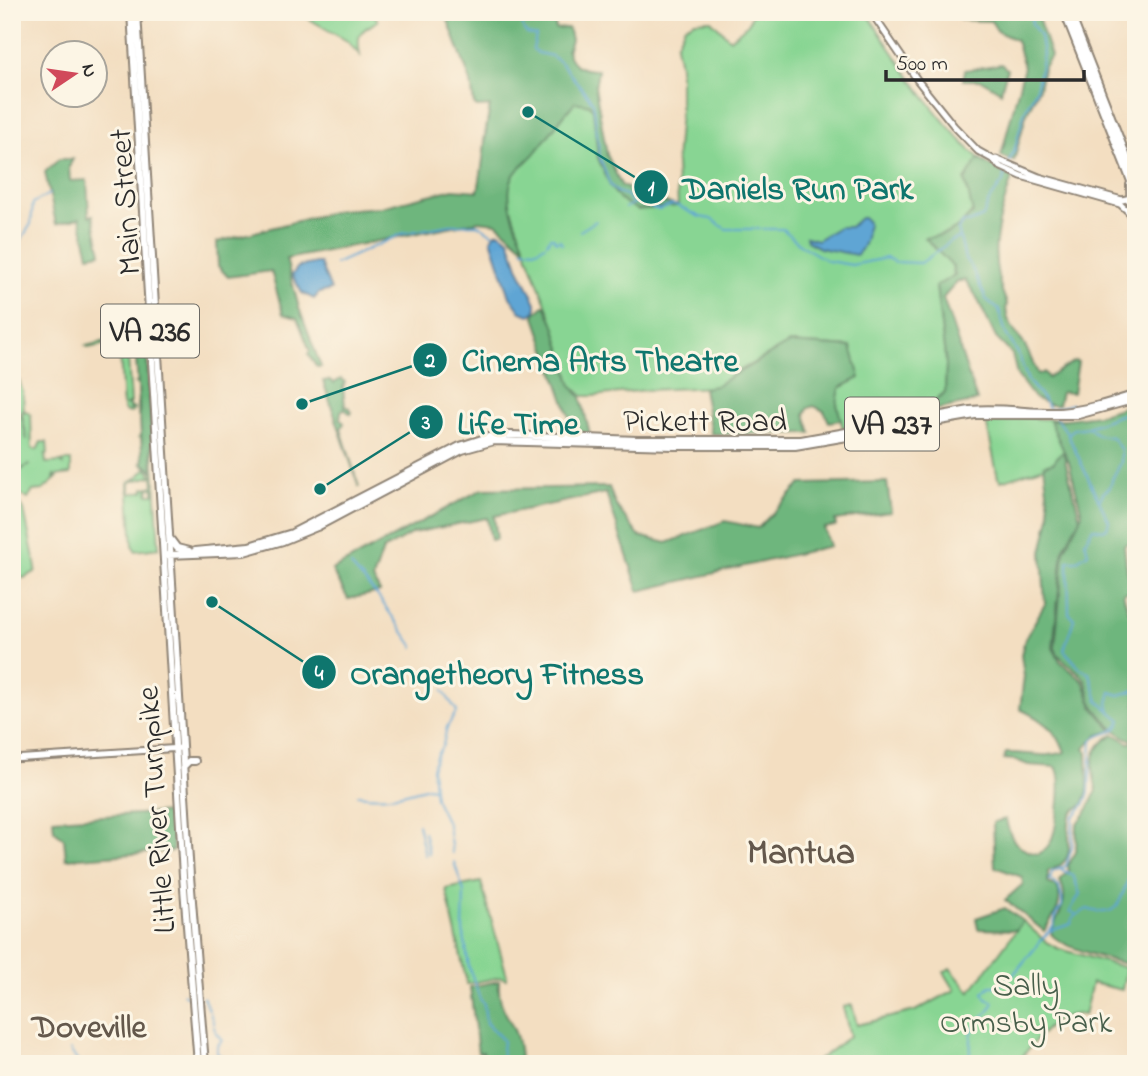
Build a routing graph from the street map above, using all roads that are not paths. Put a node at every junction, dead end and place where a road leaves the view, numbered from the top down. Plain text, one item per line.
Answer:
1 (131, 12) edge
2 (137, 12) edge
3 (871, 12) edge
4 (1064, 12) edge
5 (1070, 12) edge
6 (1014, 170) junction
7 (1133, 177) edge
8 (1134, 196) edge
9 (1131, 214) junction
10 (1136, 221) edge
11 (153, 265) junction
12 (161, 270) dead end
13 (1136, 396) edge
14 (1043, 414) junction
15 (170, 535) junction
16 (189, 551) junction
17 (163, 553) junction
18 (171, 554) junction
19 (179, 748) junction
20 (12, 759) edge
21 (195, 761) dead end
22 (184, 766) junction
23 (198, 1064) edge
24 (205, 1064) edge

1 - 17 main road, Main Street / VA 236
2 - 11 main road, Main Street / VA 236
3 - 6 main road
4 - 7 main road
5 - 7 main road
6 - 8 main road
6 - 9 main road
7 - 8 main road
8 - 9 main road
9 - 10 main road
11 - 12 main road
11 - 15 main road, Main Street / VA 236
13 - 14 main road, Pickett Road / VA 237
14 - 16 main road, Pickett Road / VA 237
14 - 18 main road, Pickett Road / VA 237
15 - 16 main road
15 - 18 main road, Main Street / VA 236
16 - 18 main road, Pickett Road / VA 237
17 - 18 main road, Pickett Road / VA 237
17 - 19 main road, Little River Turnpike / VA 236
18 - 19 main road, Little River Turnpike / VA 236
19 - 20 main road
19 - 22 main road, Little River Turnpike / VA 236
19 - 23 main road, Little River Turnpike / VA 236
21 - 22 main road
22 - 24 main road, Little River Turnpike / VA 236

